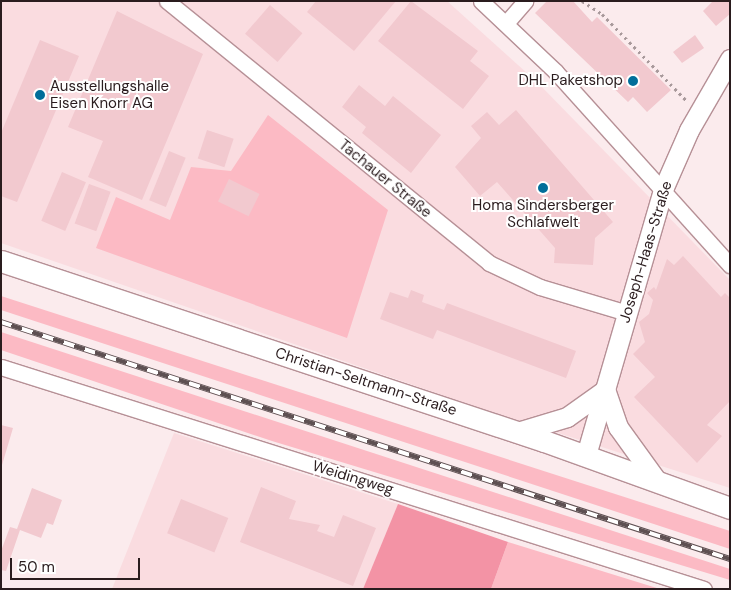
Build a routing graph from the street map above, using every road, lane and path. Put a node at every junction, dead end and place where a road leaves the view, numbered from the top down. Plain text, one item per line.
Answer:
1 (166, 1) edge
2 (481, 1) edge
3 (525, 1) edge
4 (582, 1) edge
5 (507, 22) junction
6 (730, 59) edge
7 (678, 93) dead end
8 (664, 187) junction
9 (1, 261) edge
10 (730, 265) edge
11 (627, 313) junction
12 (1, 367) edge
13 (606, 389) junction
14 (517, 432) junction
15 (586, 455) junction
16 (657, 481) junction
17 (730, 508) edge
18 (704, 589) edge

1 - 11 street, Tachauer Straße
2 - 5 street
3 - 5 street
4 - 7 path
5 - 8 street
6 - 8 street, Joseph-Haas-Straße
8 - 10 street
8 - 11 street, Joseph-Haas-Straße
9 - 14 main road, Christian-Seltmann-Straße
11 - 13 street, Joseph-Haas-Straße
12 - 18 street, Weidingweg
13 - 14 street
13 - 15 street, Joseph-Haas-Straße
13 - 16 street
14 - 15 main road, Christian-Seltmann-Straße
15 - 16 main road, Christian-Seltmann-Straße
16 - 17 main road, Christian-Seltmann-Straße

